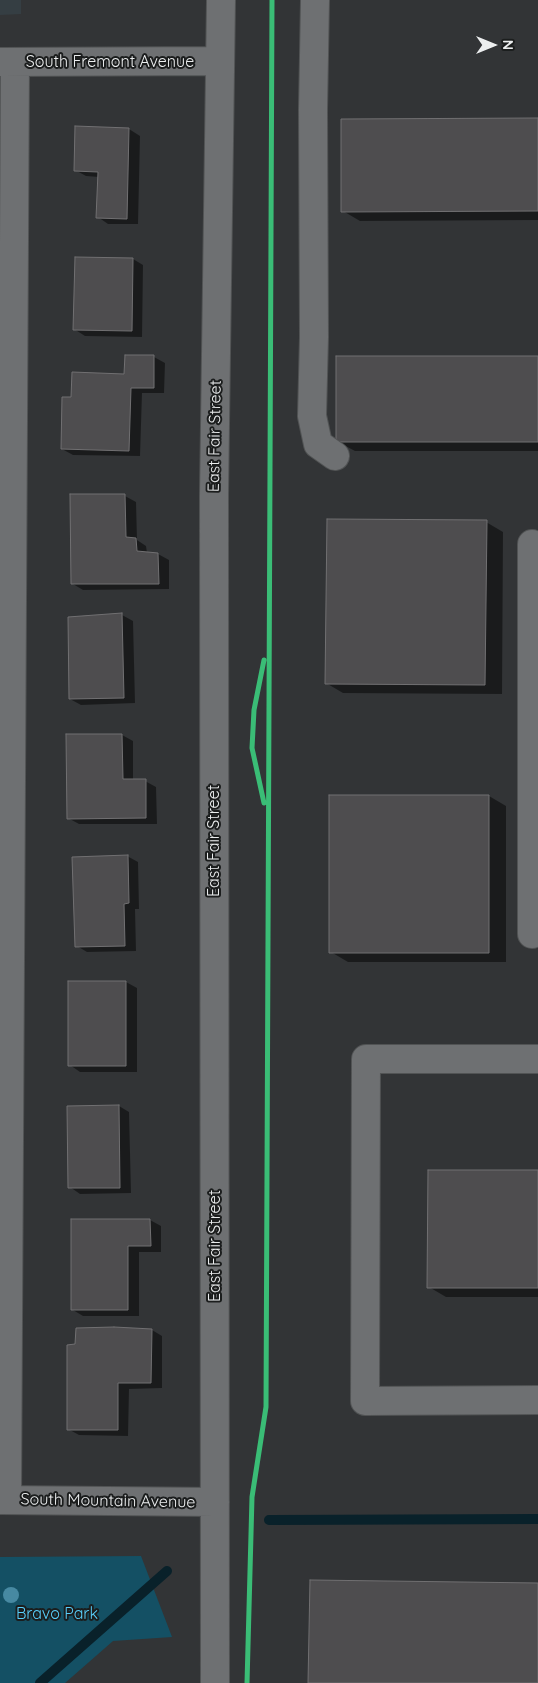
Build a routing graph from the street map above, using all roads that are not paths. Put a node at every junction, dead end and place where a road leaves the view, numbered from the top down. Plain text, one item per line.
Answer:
1 (221, 0) edge
2 (315, 0) edge
3 (220, 61) junction
4 (7, 62) edge
5 (334, 456) dead end
6 (532, 544) dead end
7 (532, 934) dead end
8 (538, 1059) edge
9 (538, 1400) edge
10 (3, 1500) edge
11 (215, 1502) junction
12 (215, 1683) edge

1 - 3 street, East Fair Street
2 - 5 street
3 - 4 street, South Fremont Avenue
3 - 11 street, East Fair Street
4 - 10 street
6 - 7 street
8 - 9 street
10 - 11 street, South Mountain Avenue
11 - 12 street, East Fair Street

